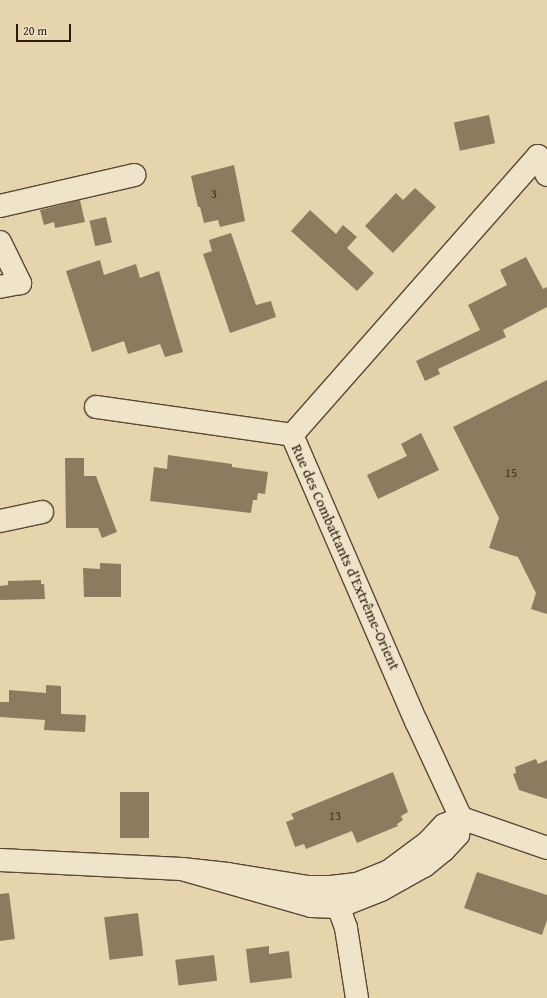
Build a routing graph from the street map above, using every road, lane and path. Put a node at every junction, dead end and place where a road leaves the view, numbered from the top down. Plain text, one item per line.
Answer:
1 (134, 174) dead end
2 (547, 175) edge
3 (0, 206) edge
4 (0, 242) edge
5 (0, 287) edge
6 (96, 407) dead end
7 (292, 435) junction
8 (42, 512) dead end
9 (0, 521) edge
10 (461, 818) junction
11 (547, 848) edge
12 (0, 860) edge
13 (335, 897) junction
14 (357, 998) edge

1 - 3 street
2 - 7 street, Rue des Combattants d'Extrême-Orient
4 - 5 street
6 - 7 street
7 - 10 street, Rue des Combattants d'Extrême-Orient
8 - 9 street
10 - 11 street
10 - 13 street
12 - 13 street
13 - 14 street

